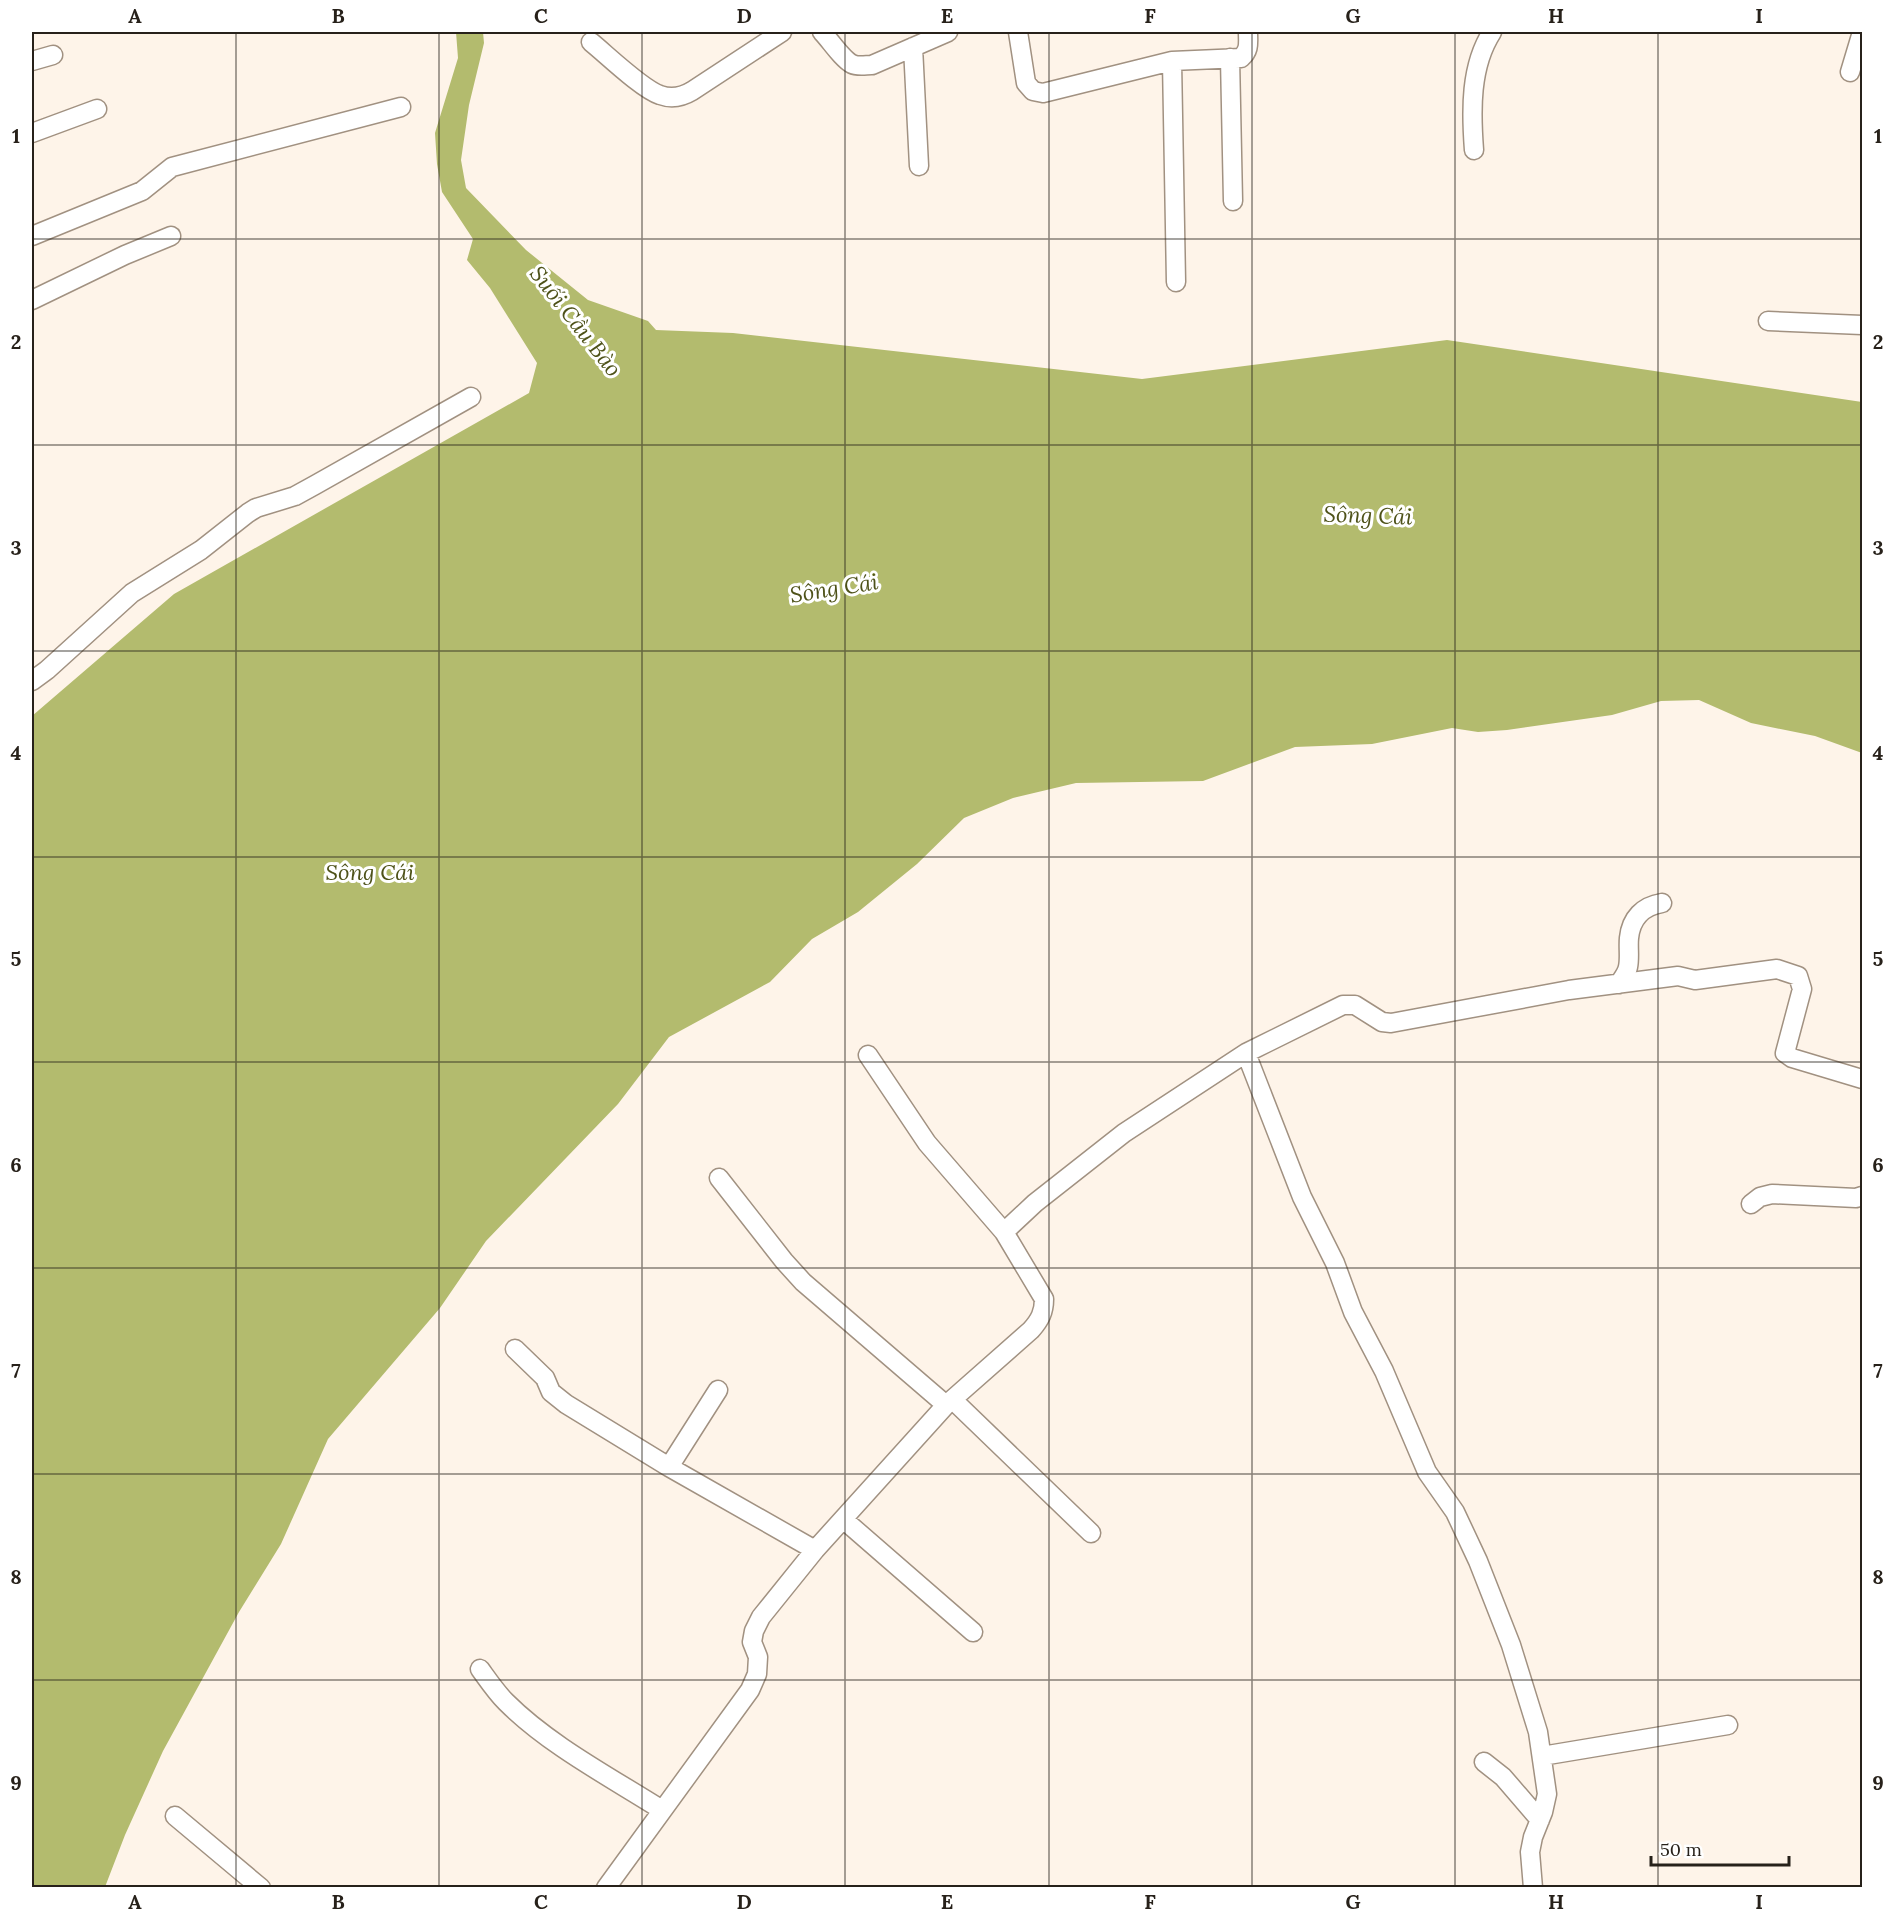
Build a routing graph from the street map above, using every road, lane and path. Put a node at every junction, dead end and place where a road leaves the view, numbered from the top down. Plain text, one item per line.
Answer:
1 (782, 32) edge
2 (822, 32) edge
3 (948, 32) edge
4 (1018, 32) edge
5 (1248, 32) edge
6 (1492, 32) edge
7 (1862, 32) edge
8 (591, 42) dead end
9 (913, 47) junction
10 (53, 55) dead end
11 (1230, 58) junction
12 (1172, 61) junction
13 (32, 62) edge
14 (1850, 72) dead end
15 (401, 106) dead end
16 (97, 109) dead end
17 (32, 133) edge
18 (1474, 150) dead end
19 (919, 166) dead end
20 (1233, 201) dead end
21 (32, 236) edge
22 (171, 236) dead end
23 (1176, 282) dead end
24 (32, 300) edge
25 (1768, 321) dead end
26 (1863, 325) edge
27 (471, 397) dead end
28 (32, 681) edge
29 (1662, 903) dead end
30 (1619, 984) junction
31 (1246, 1053) junction
32 (868, 1055) dead end
33 (1863, 1079) edge
34 (719, 1178) dead end
35 (1863, 1196) edge
36 (1751, 1204) dead end
37 (1004, 1232) junction
38 (515, 1349) dead end
39 (718, 1390) dead end
40 (949, 1402) junction
41 (669, 1467) junction
42 (843, 1519) junction
43 (1092, 1533) dead end
44 (815, 1550) junction
45 (973, 1632) dead end
46 (480, 1669) dead end
47 (1728, 1725) dead end
48 (1542, 1756) junction
49 (1484, 1762) dead end
50 (662, 1810) junction
51 (175, 1816) dead end
52 (1540, 1820) junction
53 (261, 1887) edge
54 (606, 1887) edge
55 (1533, 1887) edge

1 - 8 street
2 - 9 street
3 - 9 street
4 - 12 street
5 - 11 street
6 - 18 street
7 - 14 street
9 - 19 street
10 - 13 street
11 - 12 street
11 - 20 street
12 - 23 street
15 - 21 street
16 - 17 street
22 - 24 street
25 - 26 street
27 - 28 street
29 - 30 street
30 - 31 street
30 - 33 street
31 - 37 street
31 - 48 street
32 - 37 street
34 - 40 street
35 - 36 street
37 - 40 street
38 - 41 street
39 - 41 street
40 - 42 street
40 - 43 street
41 - 44 street
42 - 44 street
42 - 45 street
44 - 50 street
46 - 50 street
47 - 48 street
48 - 52 street
49 - 52 street
50 - 54 street
51 - 53 street
52 - 55 street

